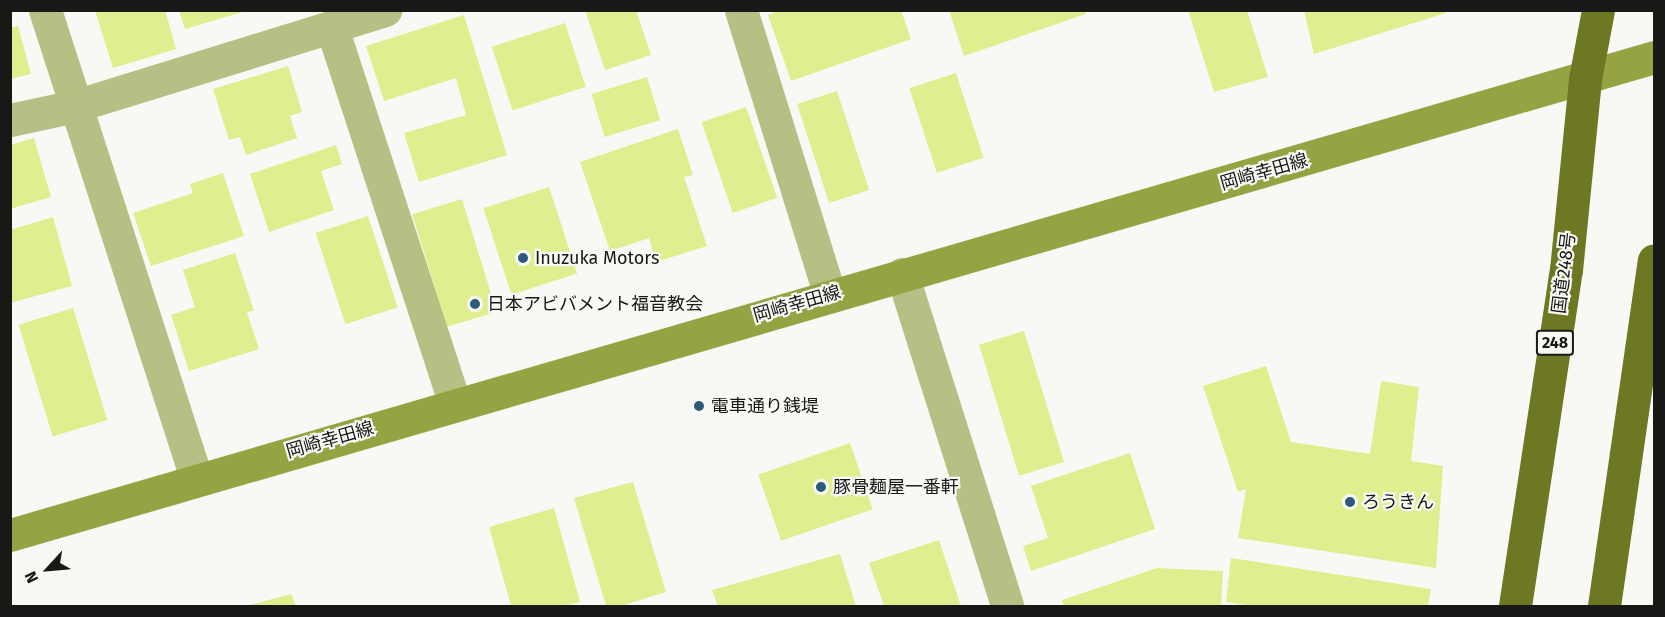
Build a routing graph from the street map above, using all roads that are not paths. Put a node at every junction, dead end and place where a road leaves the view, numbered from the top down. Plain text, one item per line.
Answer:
1 (45, 10) edge
2 (385, 10) edge
3 (741, 10) edge
4 (1598, 10) edge
5 (332, 27) junction
6 (1654, 57) edge
7 (1585, 79) junction
8 (75, 106) junction
9 (10, 120) edge
10 (1654, 261) edge
11 (902, 274) junction
12 (830, 294) junction
13 (455, 404) junction
14 (197, 480) junction
15 (10, 535) edge
16 (1007, 606) edge
17 (1515, 606) edge
18 (1604, 606) edge

1 - 8 street
2 - 5 street
3 - 12 street
4 - 7 highway, 国道248号 / 248
5 - 8 street
5 - 13 street
6 - 7 main road, 岡崎幸田線
7 - 11 main road, 岡崎幸田線
7 - 17 highway, 国道248号 / 248
8 - 9 street
8 - 14 street
10 - 18 highway
11 - 12 main road, 岡崎幸田線
11 - 16 street
12 - 13 main road, 岡崎幸田線
13 - 14 main road, 岡崎幸田線
14 - 15 main road, 岡崎幸田線

